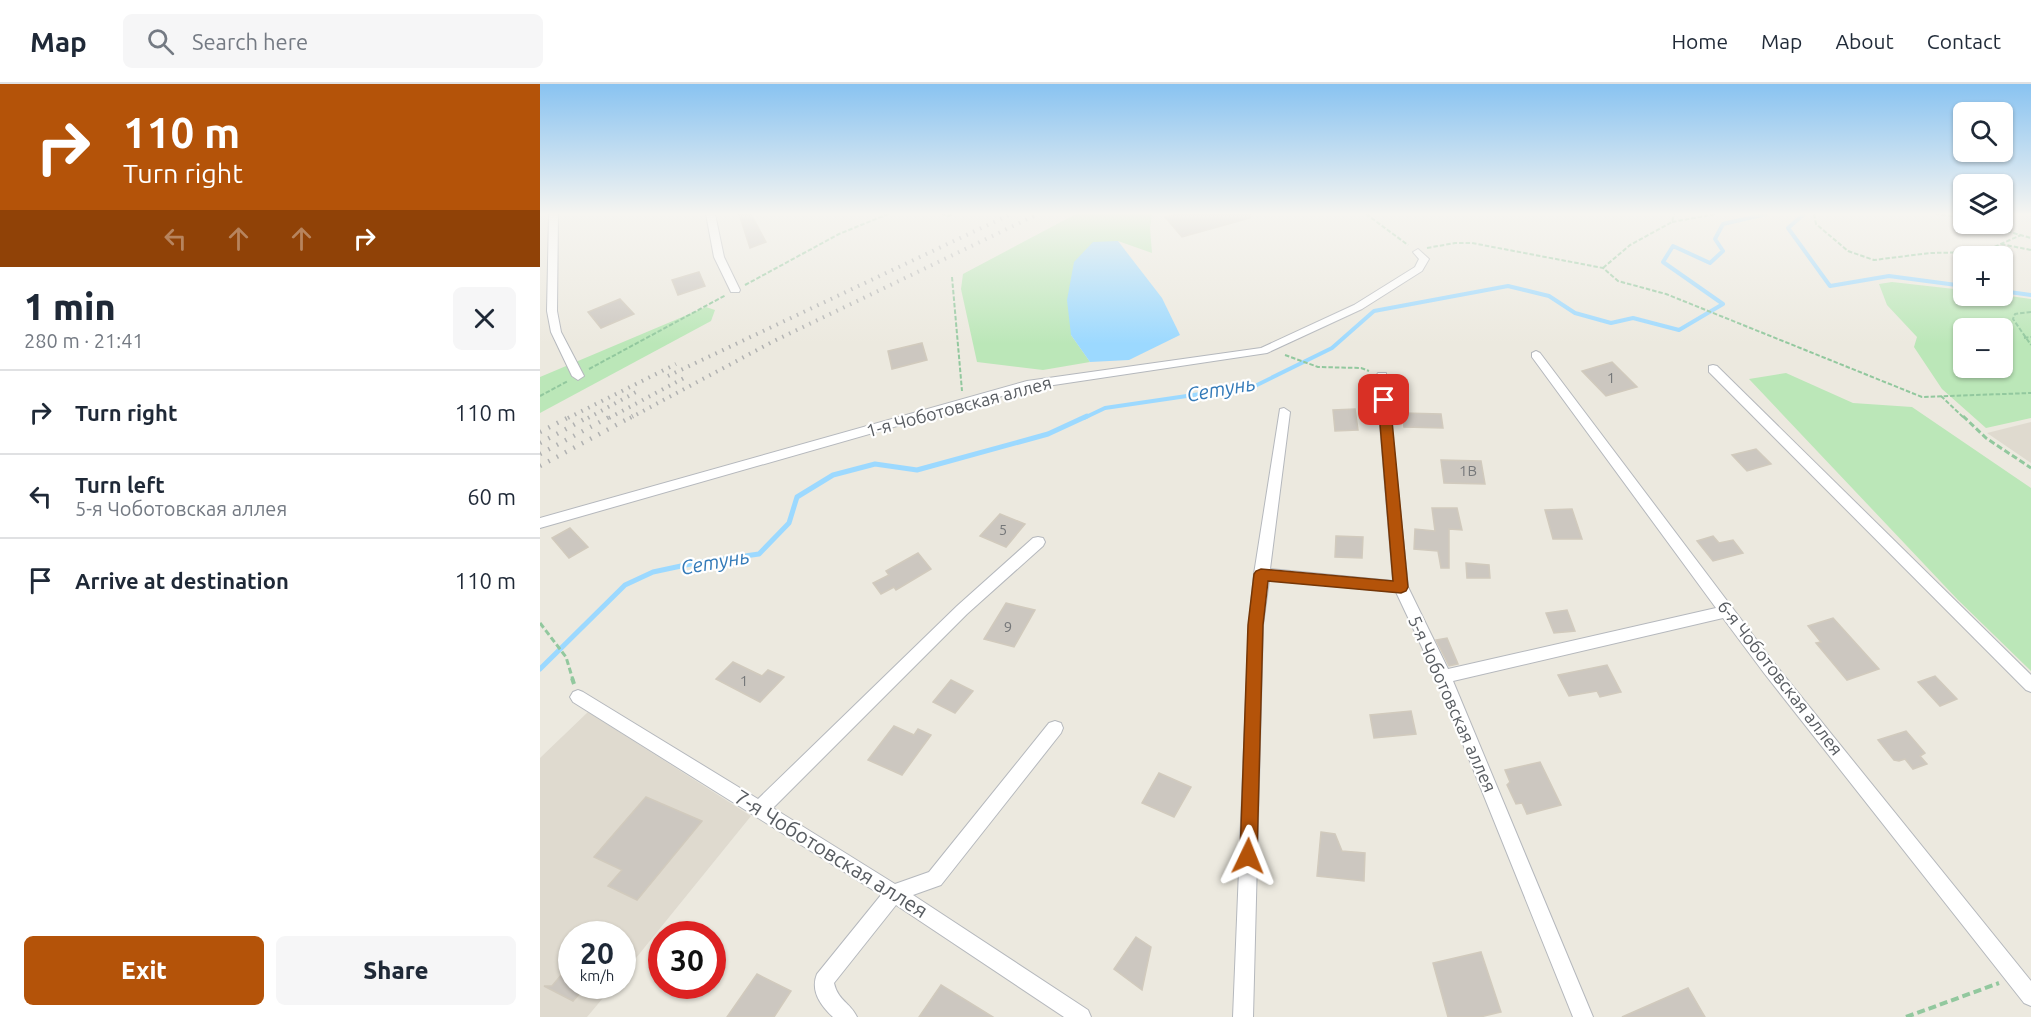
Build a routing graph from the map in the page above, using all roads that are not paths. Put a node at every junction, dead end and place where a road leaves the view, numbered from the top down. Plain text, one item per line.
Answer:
1 (553, 258) edge
2 (720, 258) edge
3 (1423, 258) edge
4 (735, 290) road end
5 (1536, 355) dead end
6 (1713, 369) dead end
7 (578, 375) road end
8 (1382, 376) road end
9 (1284, 412) dead end
10 (540, 523) edge
11 (1038, 542) dead end
12 (1261, 574) junction
13 (1401, 587) junction
14 (1727, 611) junction
15 (1444, 677) junction
16 (2031, 685) edge
17 (578, 697) road end
18 (1055, 728) dead end
19 (760, 809) junction
20 (894, 893) junction
21 (2031, 996) edge
22 (847, 1017) edge
23 (1081, 1017) edge
24 (1243, 1017) edge
25 (1583, 1017) edge

1 - 7 street
2 - 4 street
3 - 10 street, 1-я Чоботовская аллея
5 - 14 street, 6-я Чоботовская аллея
6 - 16 street
8 - 13 street, 5-я Чоботовская аллея
9 - 12 street
11 - 19 street
12 - 13 street
12 - 24 street
13 - 15 street, 5-я Чоботовская аллея
14 - 15 street
14 - 21 street, 6-я Чоботовская аллея
15 - 25 street, 5-я Чоботовская аллея
17 - 19 street, 7-я Чоботовская аллея
18 - 20 street
19 - 20 street, 7-я Чоботовская аллея
20 - 22 street
20 - 23 street, 7-я Чоботовская аллея

